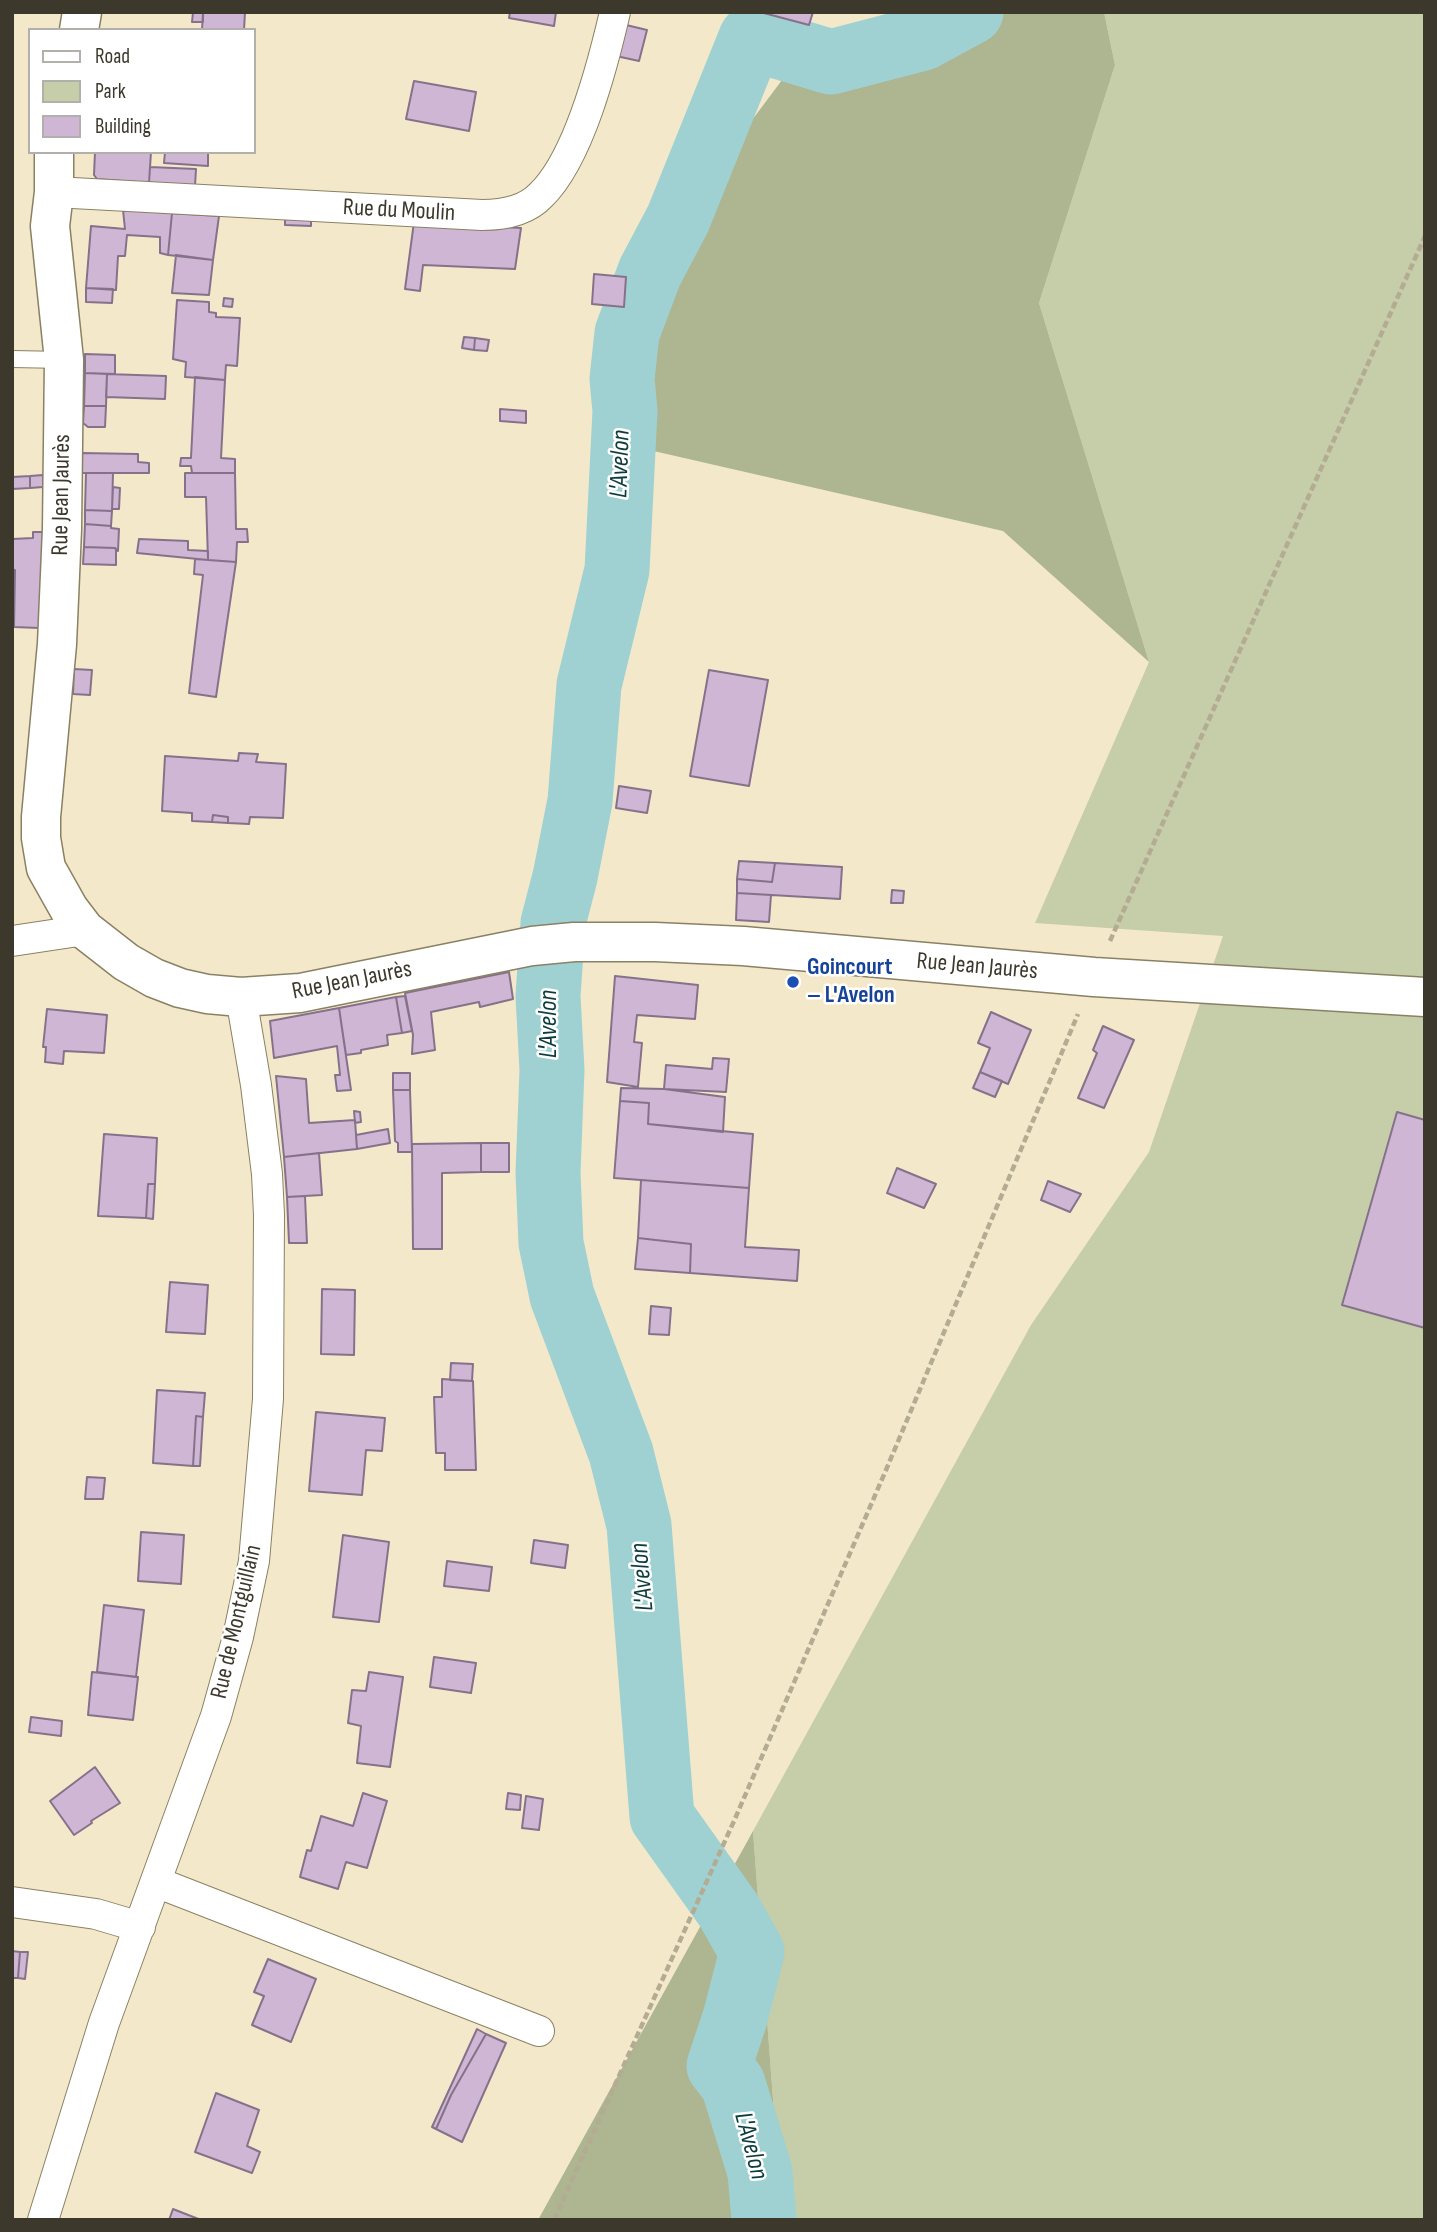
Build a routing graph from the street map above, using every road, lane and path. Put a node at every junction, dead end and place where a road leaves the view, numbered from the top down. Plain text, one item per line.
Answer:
1 (615, 12) edge
2 (54, 154) edge
3 (54, 192) junction
4 (1425, 236) edge
5 (12, 359) edge
6 (64, 360) junction
7 (85, 930) junction
8 (12, 942) edge
9 (1094, 977) junction
10 (241, 997) junction
11 (1425, 997) edge
12 (156, 1882) junction
13 (12, 1902) edge
14 (140, 1927) junction
15 (539, 2031) dead end
16 (43, 2220) edge
17 (554, 2220) edge

1 - 3 street, Rue du Moulin
2 - 3 street, Rue Jean Jaurès
3 - 6 street, Rue Jean Jaurès
4 - 9 path
5 - 6 lane
6 - 7 street, Rue Jean Jaurès
7 - 8 street
7 - 10 street, Rue Jean Jaurès
9 - 10 street, Rue Jean Jaurès
9 - 11 street, Rue Jean Jaurès
9 - 17 path
10 - 12 street, Rue de Montguillain
12 - 14 street, Rue de Montguillain
12 - 15 street
13 - 14 street
14 - 16 street, Rue de Montguillain

